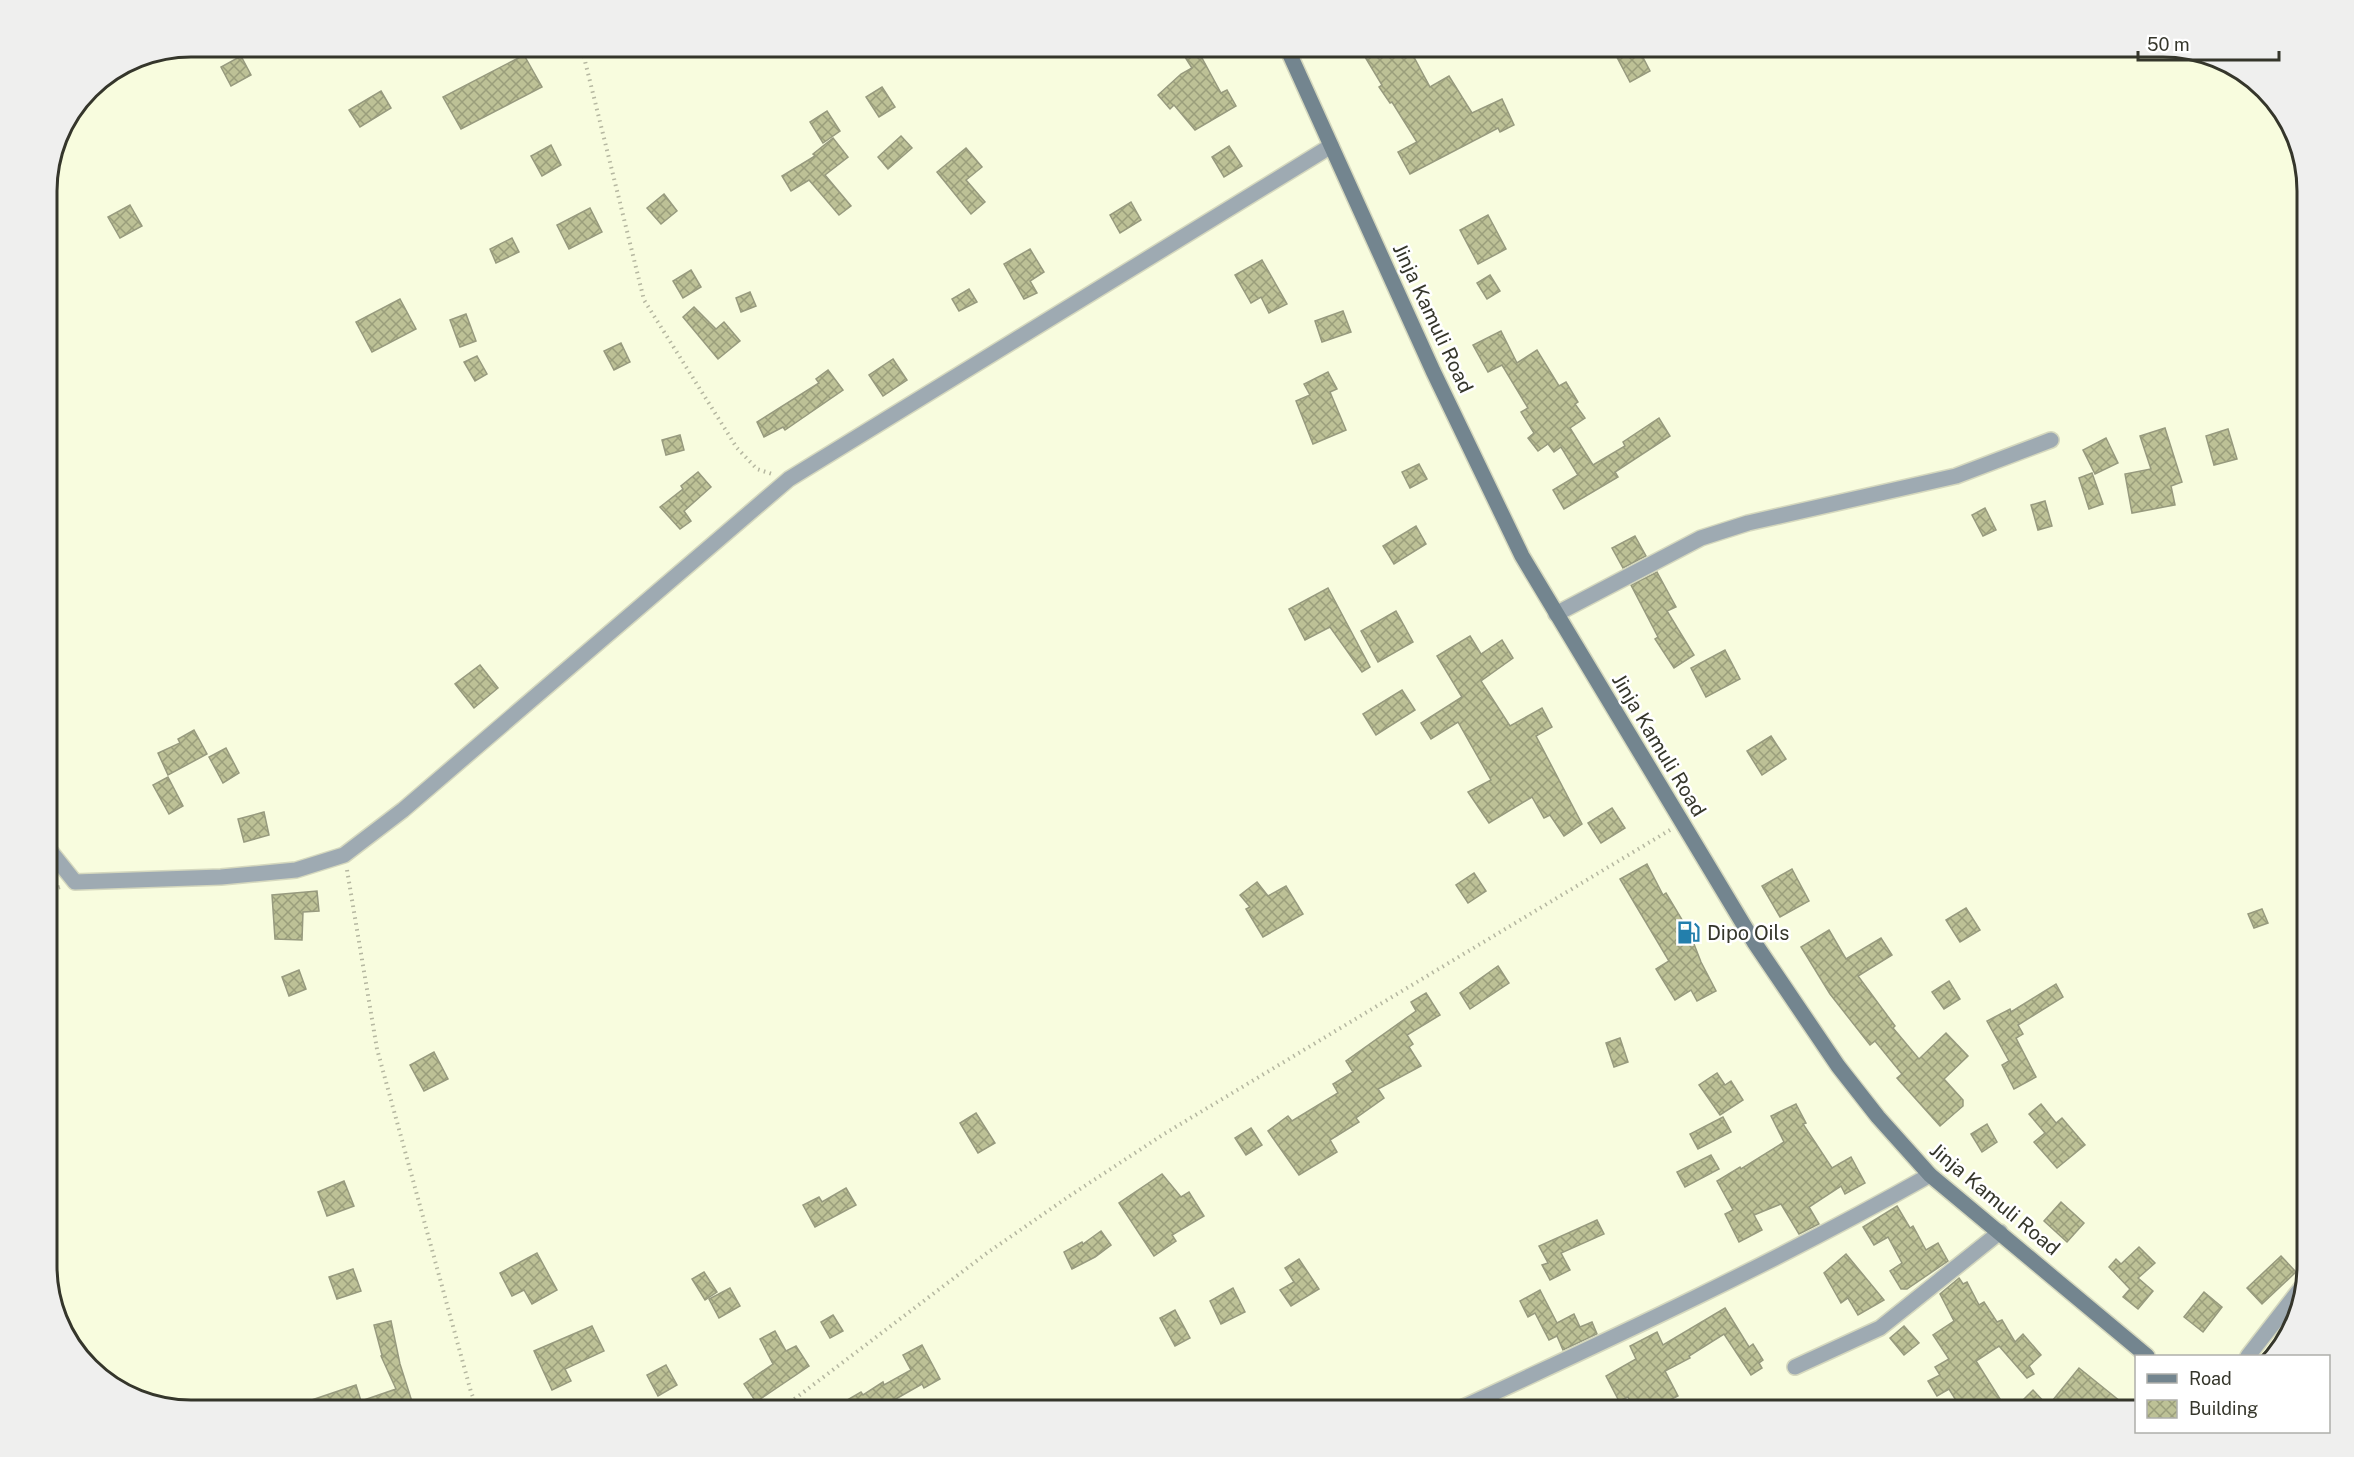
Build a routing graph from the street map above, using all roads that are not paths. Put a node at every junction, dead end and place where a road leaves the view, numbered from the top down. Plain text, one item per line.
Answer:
1 (1291, 57) edge
2 (1331, 146) junction
3 (2051, 440) dead end
4 (1556, 614) junction
5 (57, 860) edge
6 (1930, 1175) junction
7 (2000, 1232) junction
8 (2292, 1299) edge
9 (2146, 1355) edge
10 (2249, 1355) edge
11 (1795, 1367) dead end
12 (1479, 1400) edge

1 - 2 main road, Jinja Kamuli Road
2 - 4 main road, Jinja Kamuli Road
2 - 5 street
3 - 4 street
4 - 6 main road, Jinja Kamuli Road
6 - 7 main road, Jinja Kamuli Road
6 - 12 street
7 - 9 main road, Jinja Kamuli Road
7 - 11 street
8 - 10 street

